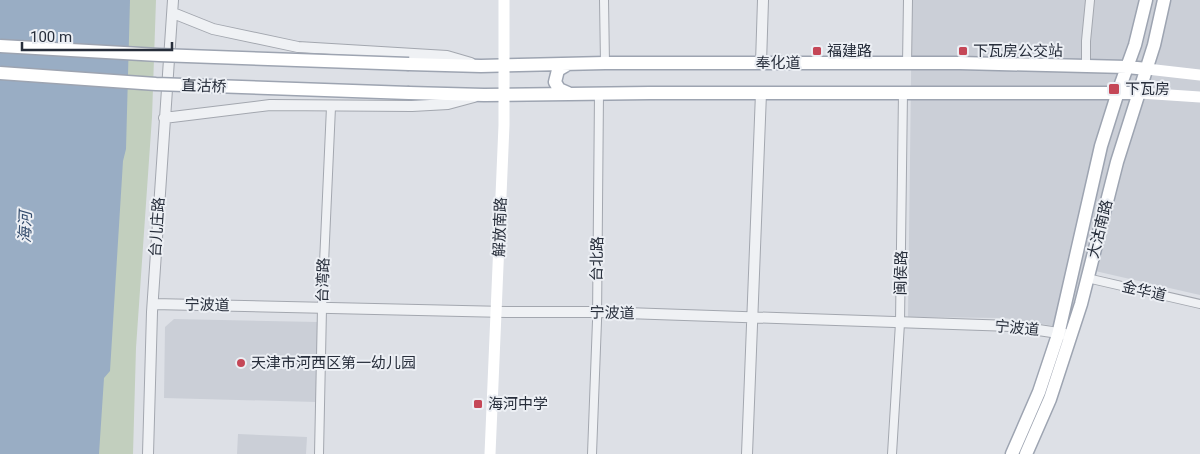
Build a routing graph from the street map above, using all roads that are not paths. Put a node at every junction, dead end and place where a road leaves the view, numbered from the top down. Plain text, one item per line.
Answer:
1 (173, 0) edge
2 (504, 0) edge
3 (604, 0) edge
4 (763, 0) edge
5 (908, 0) edge
6 (1090, 0) edge
7 (1146, 0) edge
8 (1164, 0) edge
9 (173, 12) junction
10 (0, 46) edge
11 (605, 63) junction
12 (761, 63) junction
13 (409, 64) joint
14 (568, 64) junction
15 (907, 64) junction
16 (482, 66) junction
17 (505, 66) junction
18 (1086, 66) junction
19 (1127, 67) junction
20 (1146, 69) junction
21 (0, 73) edge
22 (1200, 75) edge
23 (903, 92) junction
24 (1118, 92) junction
25 (409, 93) joint
26 (571, 93) junction
27 (599, 93) junction
28 (761, 93) junction
29 (1140, 93) junction
30 (505, 94) junction
31 (484, 95) junction
32 (1200, 97) edge
33 (331, 107) junction
34 (164, 118) junction
35 (1088, 278) junction
36 (153, 304) junction
37 (1200, 304) edge
38 (322, 308) junction
39 (496, 312) junction
40 (597, 312) junction
41 (753, 318) junction
42 (900, 323) junction
43 (1065, 334) junction
44 (148, 454) edge
45 (319, 454) edge
46 (490, 454) edge
47 (592, 454) edge
48 (747, 454) edge
49 (892, 454) edge
50 (1012, 454) edge
51 (1026, 454) edge

1 - 9 street, 台儿庄路
2 - 17 main road, 解放南路
3 - 11 street
4 - 12 street
5 - 15 street
6 - 18 street
7 - 19 main road, 大沽南路
8 - 20 main road, 大沽南路
9 - 16 street
9 - 34 street, 台儿庄路
10 - 13 main road, 直沽桥, bridge
11 - 12 main road, 奉化道
11 - 14 main road, 奉化道
12 - 15 main road, 奉化道
13 - 16 main road, 奉化道
14 - 17 main road, 奉化道
14 - 26 main road
15 - 18 main road, 奉化道
16 - 17 main road, 奉化道
17 - 30 main road, 解放南路
18 - 19 main road, 奉化道
19 - 20 main road, 奉化道
19 - 24 main road, 大沽南路
20 - 22 main road
20 - 29 main road, 大沽南路
21 - 25 main road, 直沽桥, bridge
23 - 24 main road, 奉化道
23 - 28 main road, 奉化道
23 - 42 street, 闽侯路
24 - 29 main road, 奉化道
24 - 43 main road, 大沽南路
25 - 31 main road, 奉化道
26 - 27 main road, 奉化道
26 - 30 main road, 奉化道
27 - 28 main road, 奉化道
27 - 40 street, 台北路
28 - 41 street
29 - 32 main road
29 - 35 main road, 大沽南路
30 - 31 main road, 奉化道
30 - 39 main road, 解放南路
31 - 33 street
33 - 34 street
33 - 38 street, 台湾路
34 - 36 street, 台儿庄路
35 - 37 street, 金华道
35 - 43 main road, 大沽南路
36 - 38 street, 宁波道
36 - 44 street, 台儿庄路
38 - 39 street, 宁波道
38 - 45 street, 台湾路
39 - 40 street, 宁波道
39 - 46 main road, 解放南路
40 - 41 street, 宁波道
40 - 47 street, 台北路
41 - 42 street, 宁波道
41 - 48 street
42 - 43 street, 宁波道
42 - 49 street, 闽侯路
43 - 50 main road, 大沽南路
43 - 51 main road, 大沽南路

